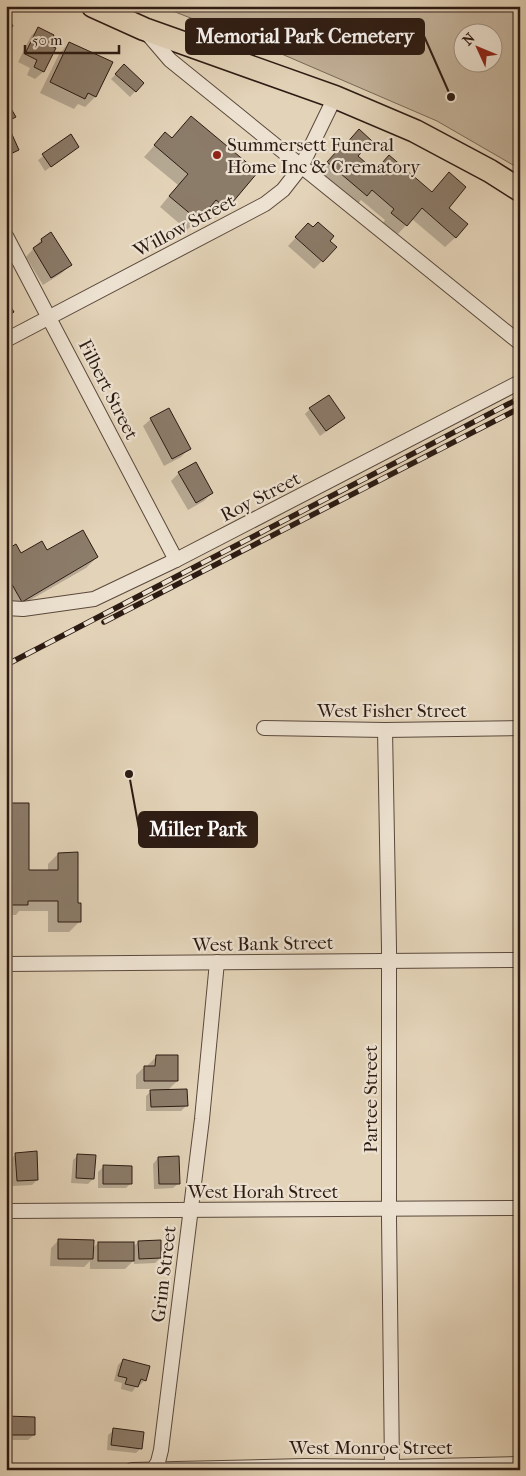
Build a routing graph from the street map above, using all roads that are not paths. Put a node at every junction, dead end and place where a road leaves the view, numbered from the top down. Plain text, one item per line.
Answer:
1 (93, 6) edge
2 (144, 29) junction
3 (335, 97) junction
4 (301, 167) junction
5 (520, 190) edge
6 (6, 236) edge
7 (50, 317) junction
8 (6, 340) edge
9 (520, 343) edge
10 (520, 382) edge
11 (176, 560) junction
12 (6, 608) edge
13 (264, 728) dead end
14 (520, 728) edge
15 (385, 730) junction
16 (389, 960) junction
17 (520, 960) edge
18 (217, 962) junction
19 (6, 964) edge
20 (520, 1208) edge
21 (389, 1209) junction
22 (190, 1210) junction
23 (6, 1211) edge
24 (520, 1464) edge
25 (392, 1467) junction
26 (305, 1468) edge
27 (132, 1470) edge
28 (153, 1470) edge

1 - 2 main road
2 - 3 main road
2 - 4 street
3 - 4 street, Willow Street
3 - 5 main road
4 - 7 street, Willow Street
4 - 9 street
6 - 7 street, Filbert Street
7 - 8 street, Willow Street
7 - 11 street, Filbert Street
10 - 11 street, Roy Street
11 - 12 street, Roy Street
13 - 15 street, West Fisher Street
14 - 15 street, West Fisher Street
15 - 16 street, Partee Street
16 - 17 street, West Bank Street
16 - 18 street, West Bank Street
16 - 21 street, Partee Street
18 - 19 street, West Bank Street
18 - 22 street, Grim Street
20 - 21 street, West Horah Street
21 - 22 street, West Horah Street
21 - 25 street, Partee Street
22 - 23 street, West Horah Street
22 - 28 street, Grim Street
24 - 25 street, West Monroe Street
25 - 26 street, West Monroe Street
26 - 28 street, West Monroe Street
27 - 28 street, West Monroe Street

